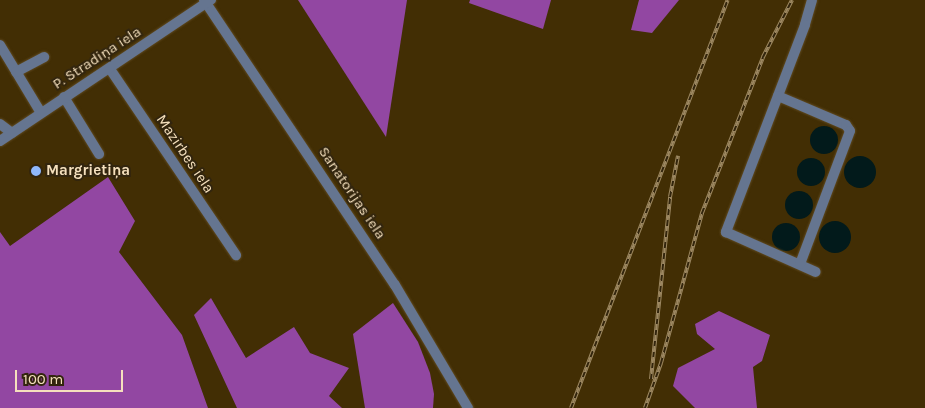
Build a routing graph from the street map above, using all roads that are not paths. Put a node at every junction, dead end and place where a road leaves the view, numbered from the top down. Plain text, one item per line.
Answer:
1 (812, 0) edge
2 (207, 1) edge
3 (1, 49) edge
4 (44, 57) dead end
5 (110, 69) junction
6 (16, 72) junction
7 (778, 96) junction
8 (64, 98) junction
9 (41, 113) junction
10 (0, 124) edge
11 (12, 133) junction
12 (0, 141) edge
13 (99, 154) dead end
14 (236, 255) dead end
15 (800, 264) junction
16 (816, 272) dead end
17 (468, 408) edge

1 - 7 street
2 - 5 street, P. Stradiņa iela
2 - 17 street, Sanatorijas iela
3 - 6 street
4 - 6 street
5 - 8 street, P. Stradiņa iela
5 - 14 street, Mazirbes iela
6 - 9 street
7 - 15 street
7 - 15 street
8 - 9 street, P. Stradiņa iela
8 - 13 street
9 - 11 street, P. Stradiņa iela
10 - 11 street
11 - 12 street, P. Stradiņa iela
15 - 16 street

